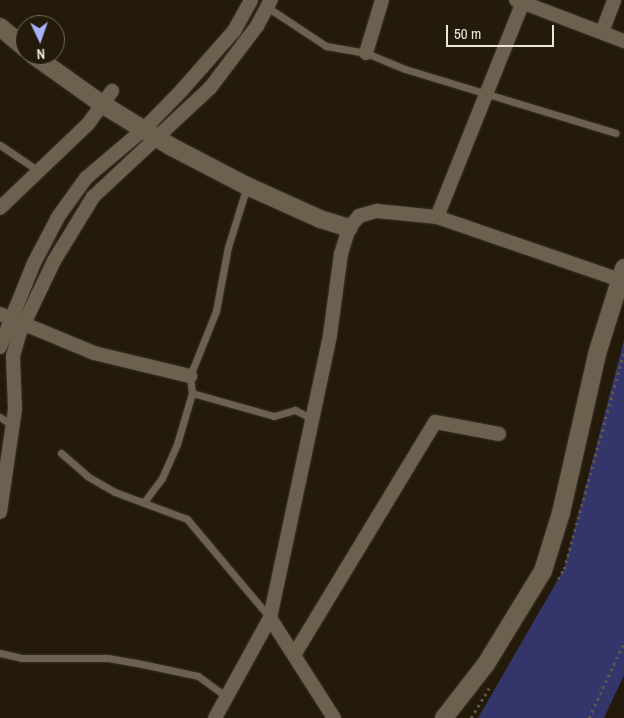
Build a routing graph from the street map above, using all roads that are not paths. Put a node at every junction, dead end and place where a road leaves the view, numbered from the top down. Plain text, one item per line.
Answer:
1 (251, 0) edge
2 (382, 0) edge
3 (614, 0) edge
4 (521, 1) edge
5 (269, 3) edge
6 (0, 27) edge
7 (602, 32) junction
8 (15, 40) edge
9 (624, 41) edge
10 (366, 53) junction
11 (51, 65) edge
12 (489, 94) junction
13 (107, 97) junction
14 (616, 133) dead end
15 (151, 134) junction
16 (0, 145) edge
17 (37, 170) junction
18 (247, 186) junction
19 (0, 208) edge
20 (437, 217) junction
21 (349, 228) junction
22 (622, 274) edge
23 (5, 316) edge
24 (24, 324) junction
25 (0, 347) edge
26 (190, 376) junction
27 (192, 393) junction
28 (0, 417) edge
29 (313, 419) junction
30 (14, 426) junction
31 (499, 434) dead end
32 (61, 452) dead end
33 (144, 502) junction
34 (0, 512) edge
35 (270, 618) junction
36 (0, 653) edge
37 (294, 655) junction
38 (226, 696) junction
39 (215, 718) edge
40 (334, 718) edge
41 (444, 718) edge

1 - 15 street
2 - 10 street
3 - 7 street
4 - 7 street
4 - 12 street
5 - 10 lane
5 - 15 street
6 - 8 street
7 - 9 street
10 - 12 lane
11 - 13 street
12 - 14 lane
12 - 20 street
13 - 15 street
13 - 17 street
15 - 18 street
15 - 23 street
15 - 24 street
16 - 17 lane
17 - 19 street
18 - 21 street
18 - 26 lane
20 - 21 street
20 - 22 street
21 - 29 street
22 - 41 street
23 - 24 street
23 - 25 street
24 - 26 street
24 - 30 street
26 - 27 lane
27 - 29 lane
27 - 33 lane
28 - 30 lane
29 - 35 street
30 - 34 street
31 - 37 street
32 - 33 lane
33 - 35 lane
35 - 37 street
35 - 38 street
36 - 38 lane
37 - 40 street
38 - 39 street

